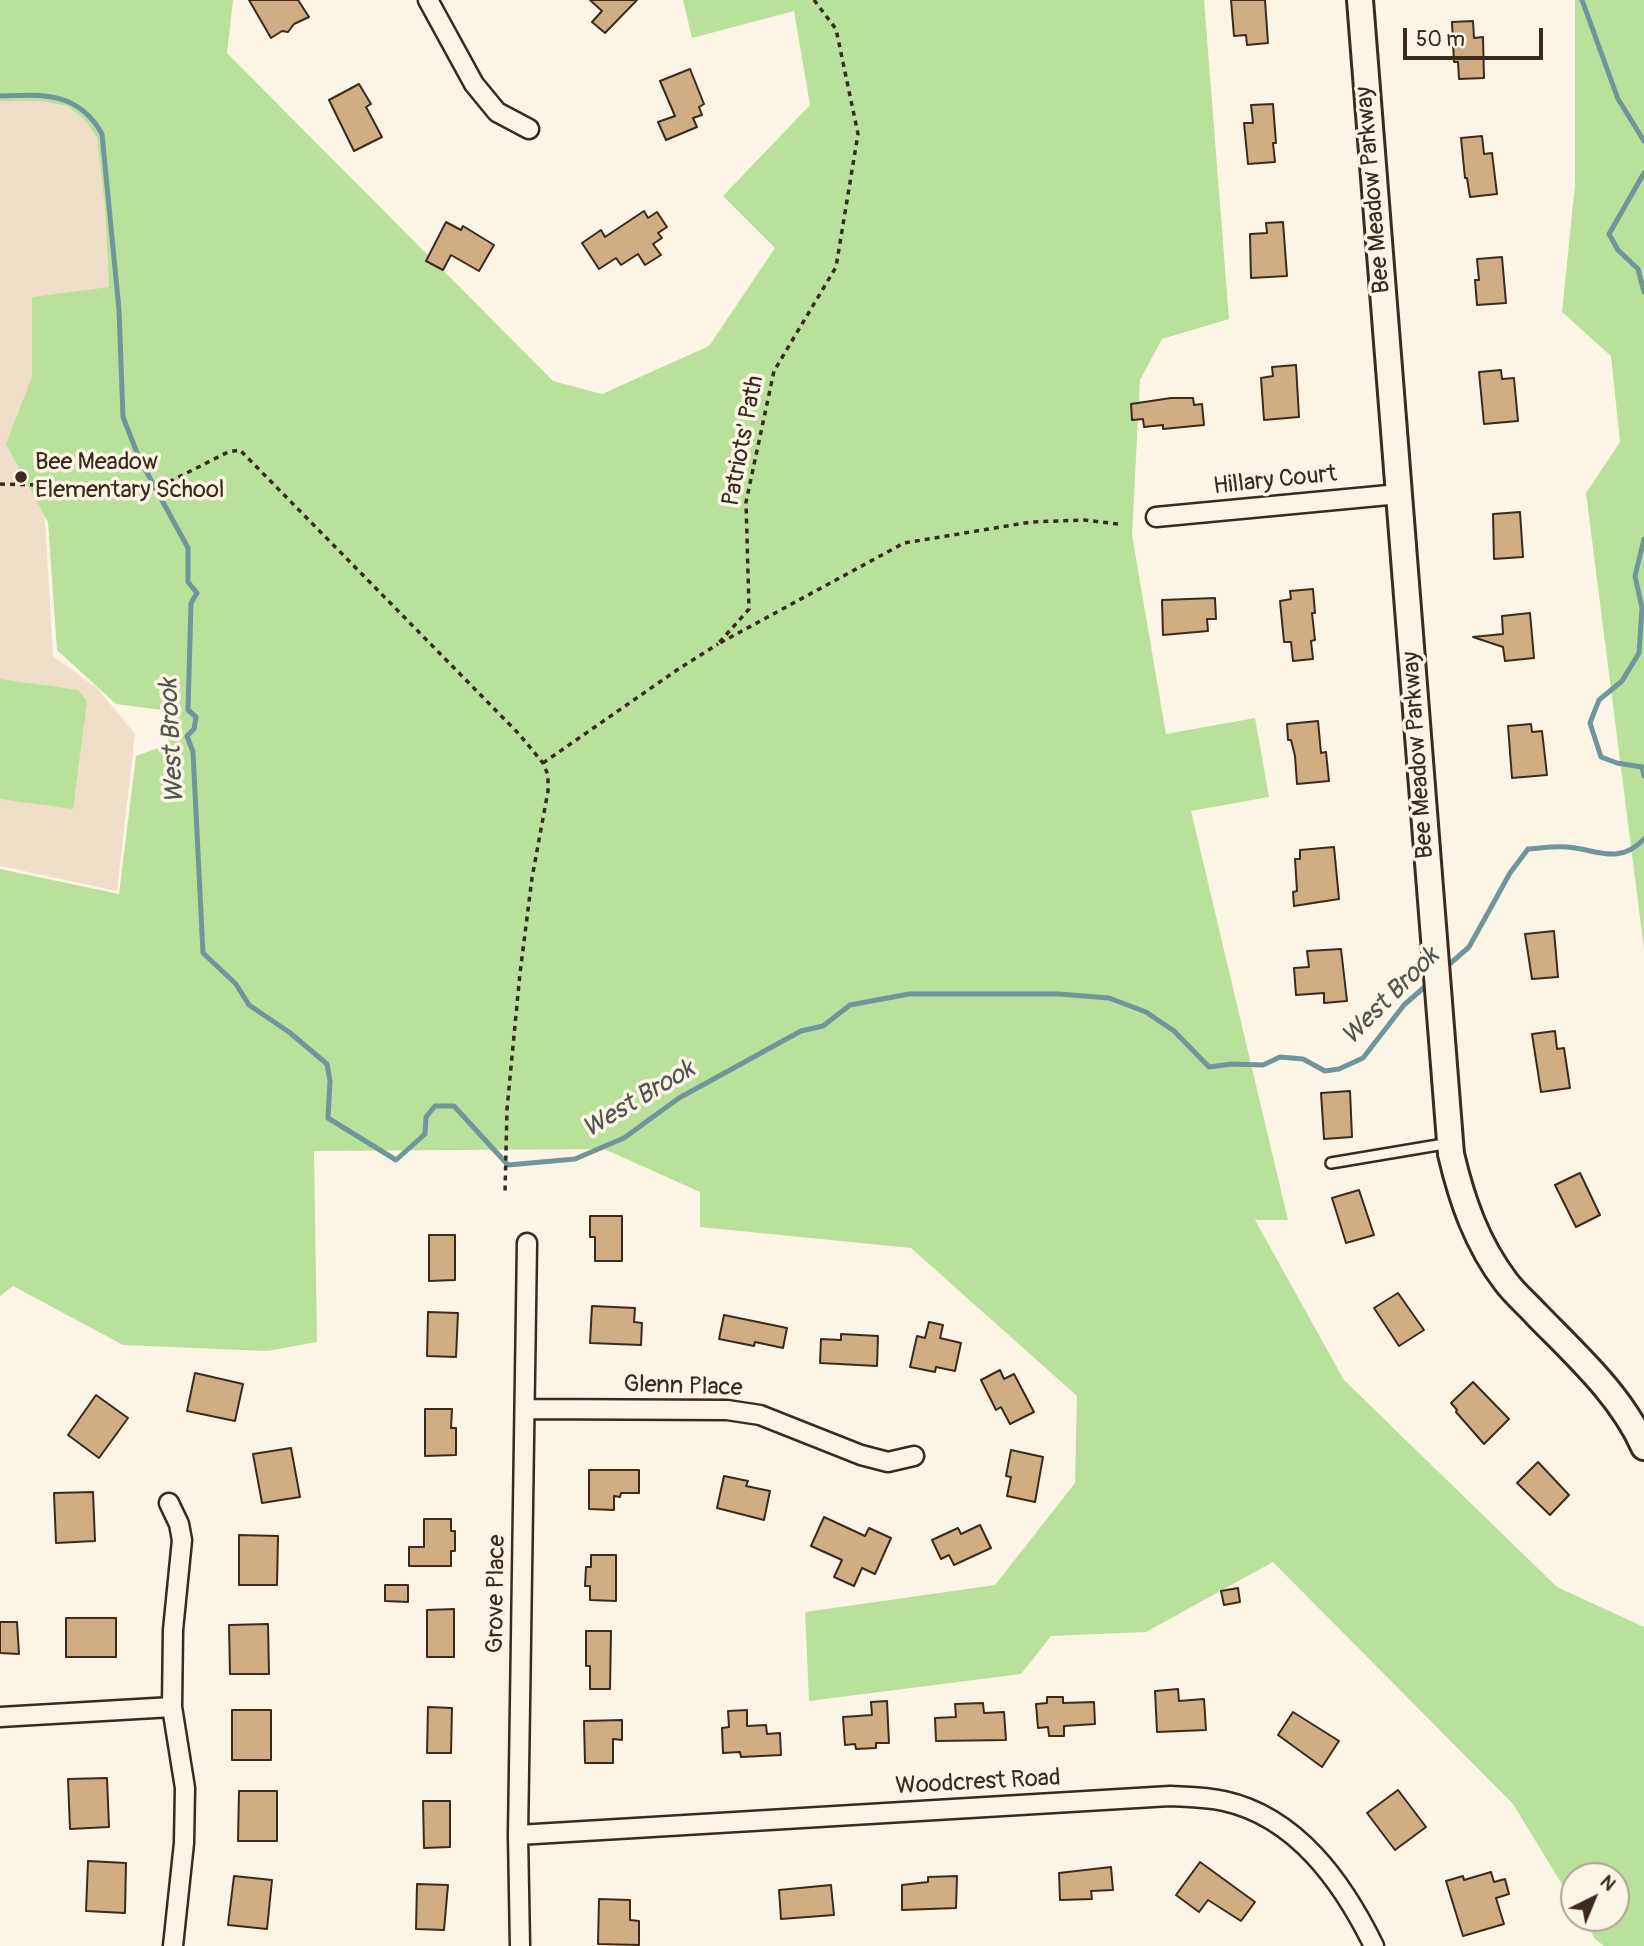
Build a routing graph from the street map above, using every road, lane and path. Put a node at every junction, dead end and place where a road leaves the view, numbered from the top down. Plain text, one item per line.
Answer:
1 (428, 0) edge
2 (814, 0) edge
3 (1360, 0) edge
4 (529, 129) dead end
5 (0, 484) edge
6 (1399, 494) junction
7 (1156, 517) dead end
8 (1118, 524) dead end
9 (718, 644) junction
10 (543, 763) junction
11 (1450, 1143) junction
12 (1331, 1163) dead end
13 (505, 1193) dead end
14 (527, 1243) dead end
15 (525, 1409) junction
16 (1644, 1447) edge
17 (914, 1456) dead end
18 (169, 1503) dead end
19 (172, 1707) junction
20 (0, 1717) edge
21 (518, 1835) junction
22 (173, 1946) edge
23 (520, 1946) edge
24 (1374, 1946) edge

1 - 4 street
2 - 9 path, Patriots' Path
3 - 6 street, Bee Meadow Parkway
5 - 10 path
6 - 7 street, Hillary Court
6 - 11 street, Bee Meadow Parkway
8 - 9 path
9 - 10 path
10 - 13 path
11 - 12 lane
11 - 16 street, Bee Meadow Parkway
14 - 15 street, Grove Place
15 - 17 street, Glenn Place
15 - 21 street, Grove Place
18 - 19 street
19 - 20 street
19 - 22 street
21 - 23 street, Grove Place
21 - 24 street, Woodcrest Road

